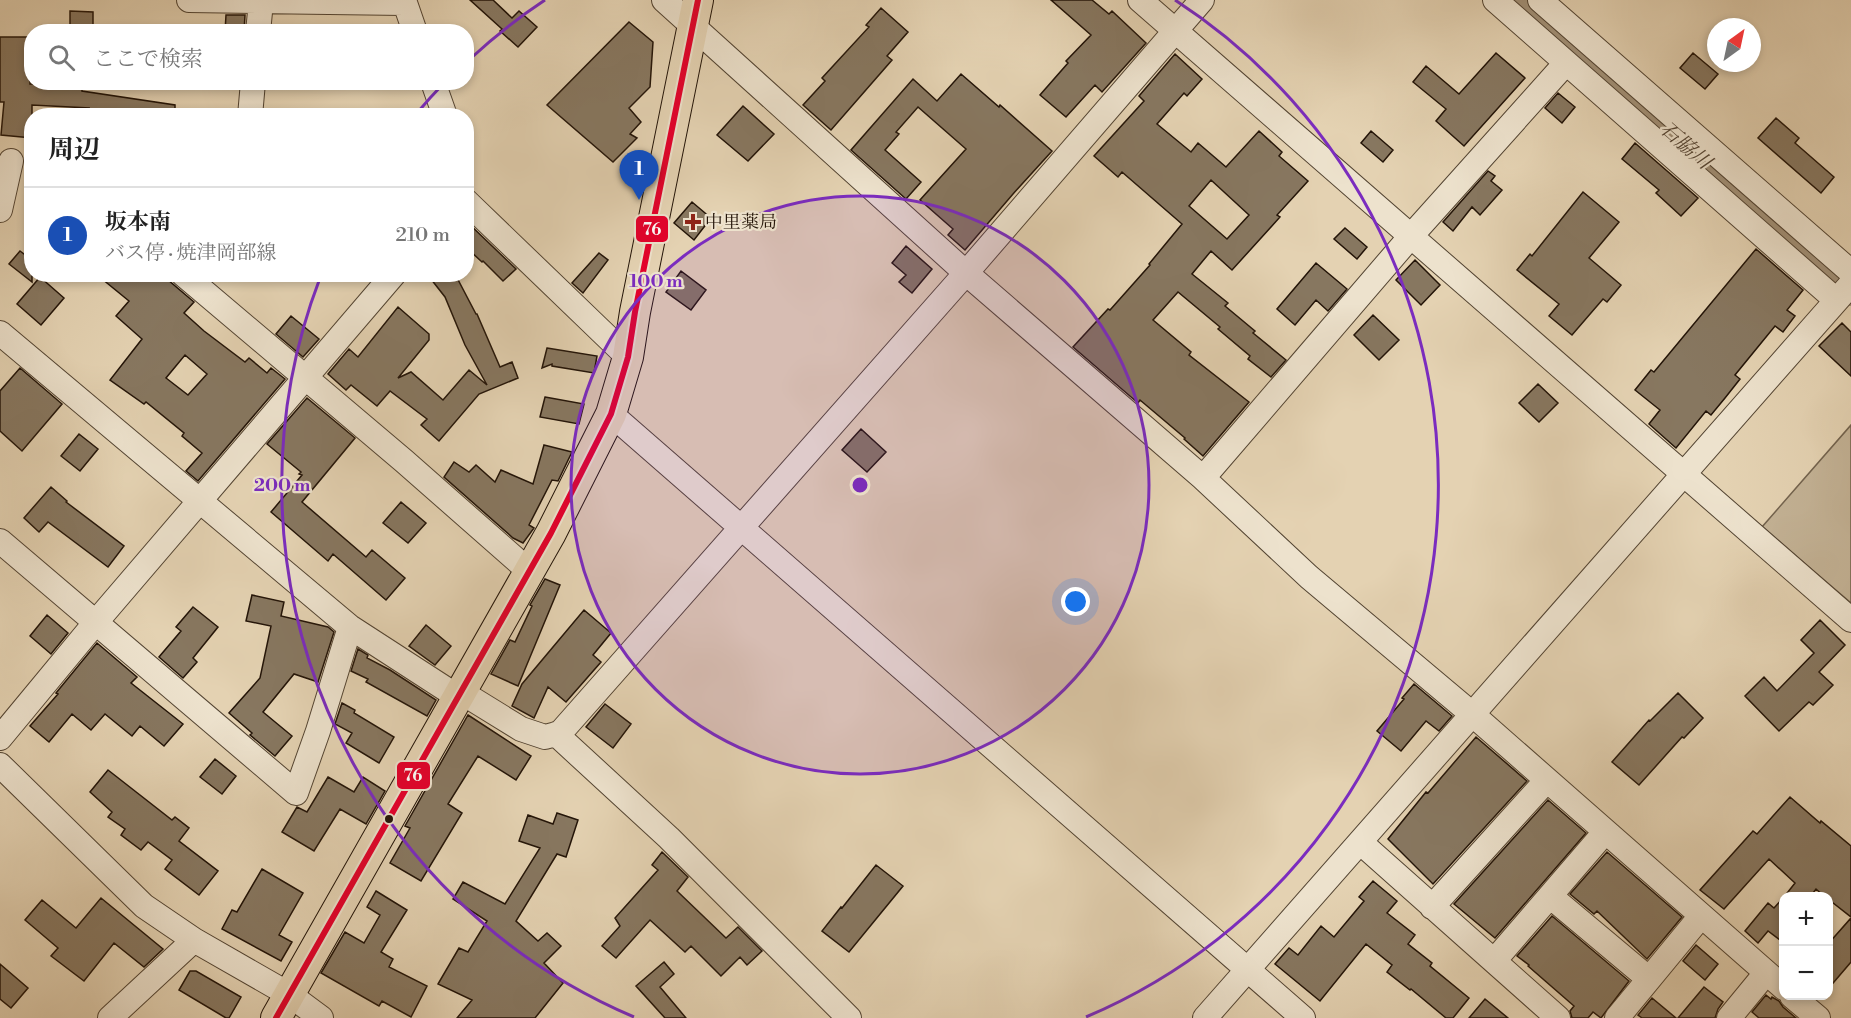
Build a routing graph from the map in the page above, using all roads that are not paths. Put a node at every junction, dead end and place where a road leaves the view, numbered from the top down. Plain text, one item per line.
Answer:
1 (189, 0) edge
2 (664, 0) edge
3 (1140, 0) edge
4 (1202, 0) edge
5 (1495, 0) edge
6 (1540, 0) edge
7 (404, 1) edge
8 (261, 2) junction
9 (696, 14) edge
10 (259, 24) edge
11 (412, 24) edge
12 (1175, 31) junction
13 (1566, 63) junction
14 (252, 90) edge
15 (436, 90) edge
16 (251, 108) edge
17 (442, 108) edge
18 (14, 161) edge
19 (474, 209) edge
20 (0, 210) edge
21 (1411, 236) junction
22 (1851, 272) edge
23 (966, 273) junction
24 (193, 282) edge
25 (387, 282) edge
26 (1844, 292) edge
27 (0, 333) edge
28 (628, 357) junction
29 (305, 377) junction
30 (611, 414) junction
31 (1685, 474) junction
32 (1203, 478) junction
33 (200, 501) junction
34 (742, 526) junction
35 (0, 541) edge
36 (529, 571) junction
37 (1851, 620) edge
38 (96, 622) junction
39 (350, 627) junction
40 (459, 694) junction
41 (1472, 714) junction
42 (555, 734) junction
43 (0, 738) edge
44 (0, 765) edge
45 (1546, 780) junction
46 (1605, 832) junction
47 (1360, 842) junction
48 (1550, 896) junction
49 (1432, 907) junction
50 (1701, 916) junction
51 (194, 940) junction
52 (1494, 961) junction
53 (1248, 969) junction
54 (1649, 979) junction
55 (1775, 980) edge
56 (1797, 1000) edge
57 (283, 1007) edge
58 (110, 1018) edge
59 (321, 1018) edge
60 (849, 1018) edge
61 (1205, 1018) edge
62 (1304, 1018) edge
63 (1558, 1018) edge
64 (1617, 1018) edge
65 (1729, 1018) edge
66 (1818, 1018) edge

1 - 8 street
2 - 9 street
3 - 12 street
4 - 12 street
5 - 13 street
6 - 22 street
7 - 8 street
7 - 11 street
8 - 10 street
9 - 23 street
9 - 28 main road
12 - 21 street
12 - 23 street
13 - 21 street
13 - 26 street
14 - 16 street
15 - 17 street
18 - 20 street
19 - 28 street
21 - 31 street
21 - 32 street
23 - 32 street
23 - 34 street
24 - 29 street
25 - 29 street
26 - 31 street
27 - 33 street
28 - 30 main road
29 - 33 street
29 - 36 street
30 - 34 street
30 - 36 main road
31 - 37 street
31 - 41 street
32 - 41 street
33 - 38 street
33 - 39 street
34 - 42 street
34 - 53 street
35 - 38 street
36 - 40 main road
38 - 39 street
38 - 43 street
39 - 40 street
40 - 42 street
40 - 57 main road
41 - 45 street
41 - 47 street
42 - 60 street
44 - 51 street
45 - 46 street
45 - 49 street
46 - 48 street
46 - 50 street
47 - 49 street
47 - 53 street
48 - 52 street
48 - 54 street
49 - 52 street
50 - 54 street
50 - 55 street
51 - 57 street
51 - 58 street
52 - 63 street
53 - 61 street
53 - 62 street
54 - 64 street
55 - 65 street
56 - 66 street
57 - 59 street

